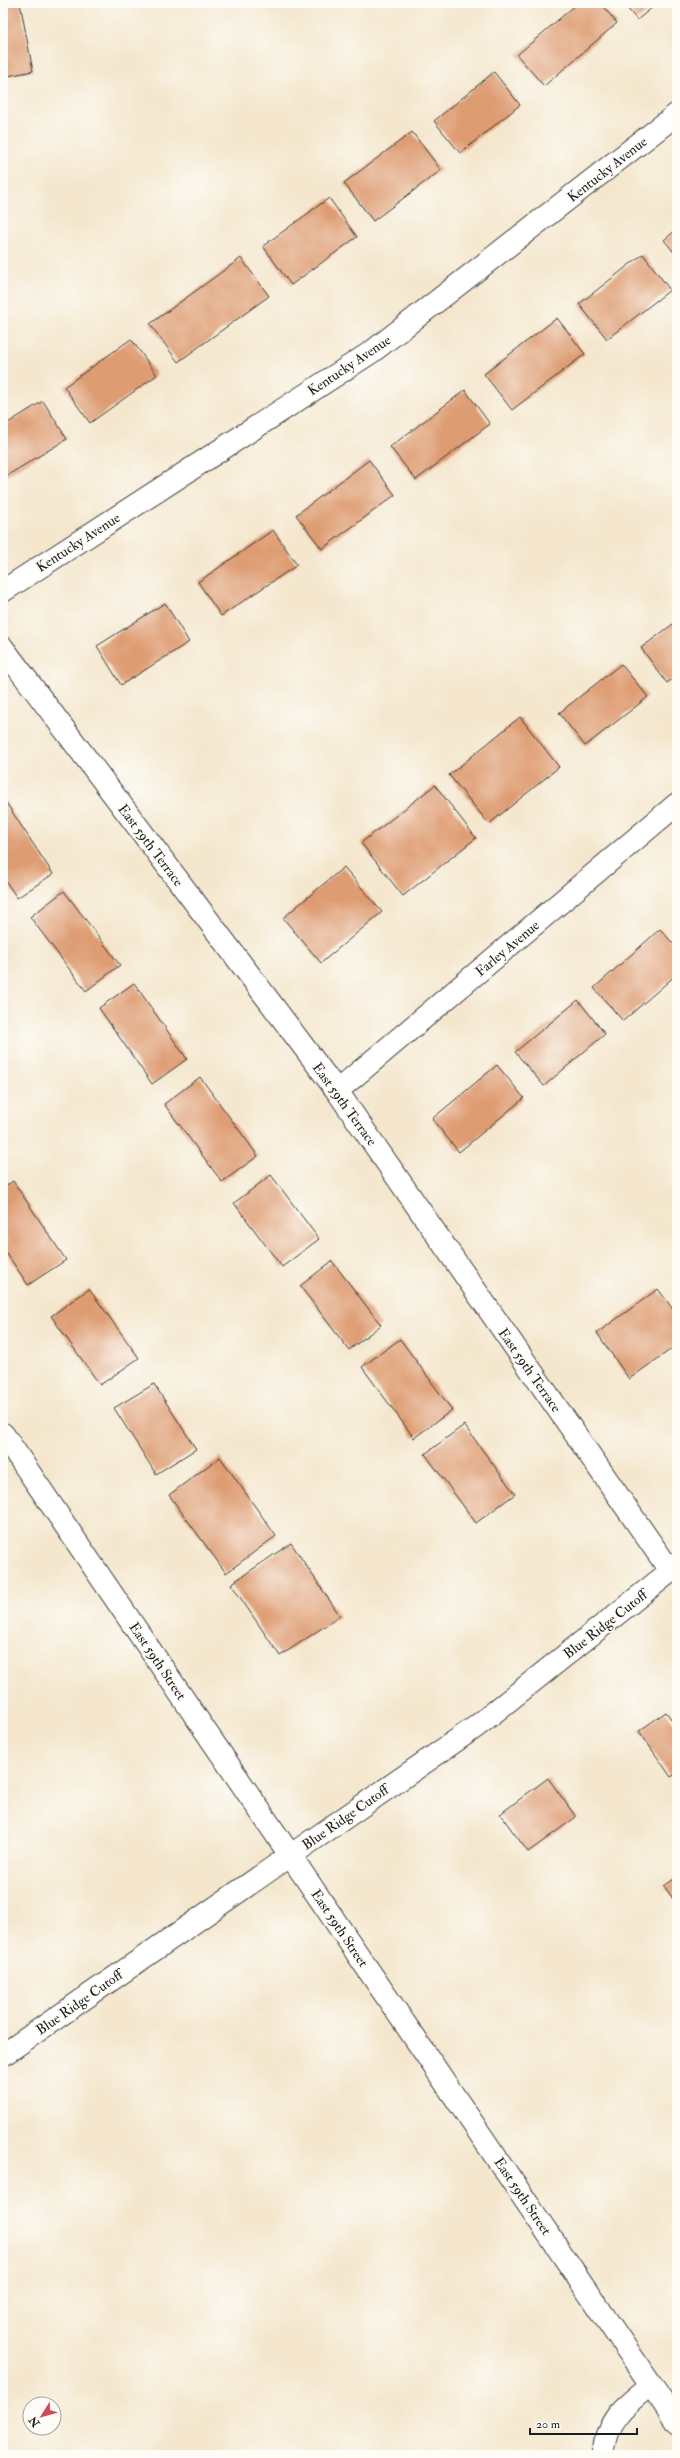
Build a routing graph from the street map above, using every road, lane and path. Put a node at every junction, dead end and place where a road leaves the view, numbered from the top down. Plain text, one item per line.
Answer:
1 (677, 114) edge
2 (3, 591) edge
3 (3, 648) edge
4 (677, 804) edge
5 (336, 1091) junction
6 (3, 1434) edge
7 (674, 1569) edge
8 (290, 1855) junction
9 (3, 2055) edge
10 (651, 2385) junction
11 (677, 2423) edge
12 (603, 2455) edge

1 - 2 street, Kentucky Avenue
3 - 5 street, East 59th Terrace
4 - 5 street, Farley Avenue
5 - 7 street, East 59th Terrace
6 - 8 street, East 59th Street
7 - 8 street, Blue Ridge Cutoff
8 - 9 street, Blue Ridge Cutoff
8 - 10 street, East 59th Street
10 - 11 street, East 59th Street
10 - 12 lane

